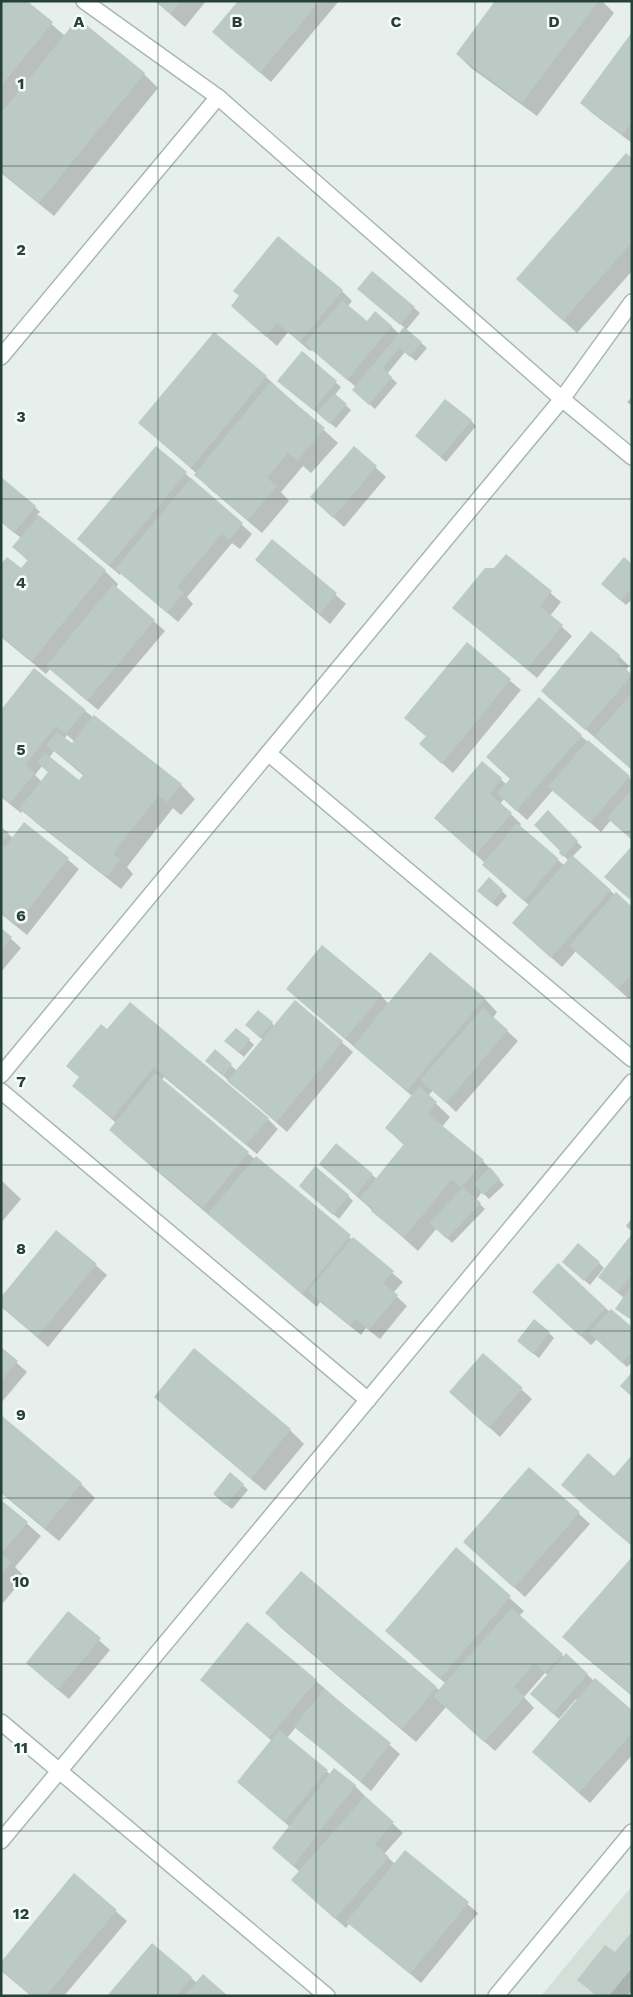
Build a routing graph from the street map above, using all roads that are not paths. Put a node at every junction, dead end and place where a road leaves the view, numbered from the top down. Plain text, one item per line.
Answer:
1 (84, 1) edge
2 (218, 97) junction
3 (632, 302) edge
4 (1, 357) edge
5 (562, 399) junction
6 (632, 458) edge
7 (268, 753) junction
8 (632, 1059) edge
9 (1, 1075) edge
10 (632, 1082) edge
11 (1, 1091) edge
12 (368, 1400) junction
13 (1, 1722) edge
14 (59, 1771) junction
15 (632, 1832) edge
16 (1, 1841) edge
17 (327, 1996) edge
18 (496, 1996) edge

1 - 2 street
2 - 4 street
2 - 5 street
3 - 5 street
5 - 6 street
5 - 7 street
7 - 8 street
7 - 9 street
10 - 12 street
11 - 12 street
12 - 14 street
13 - 14 street
14 - 16 street
14 - 17 street
15 - 18 street

